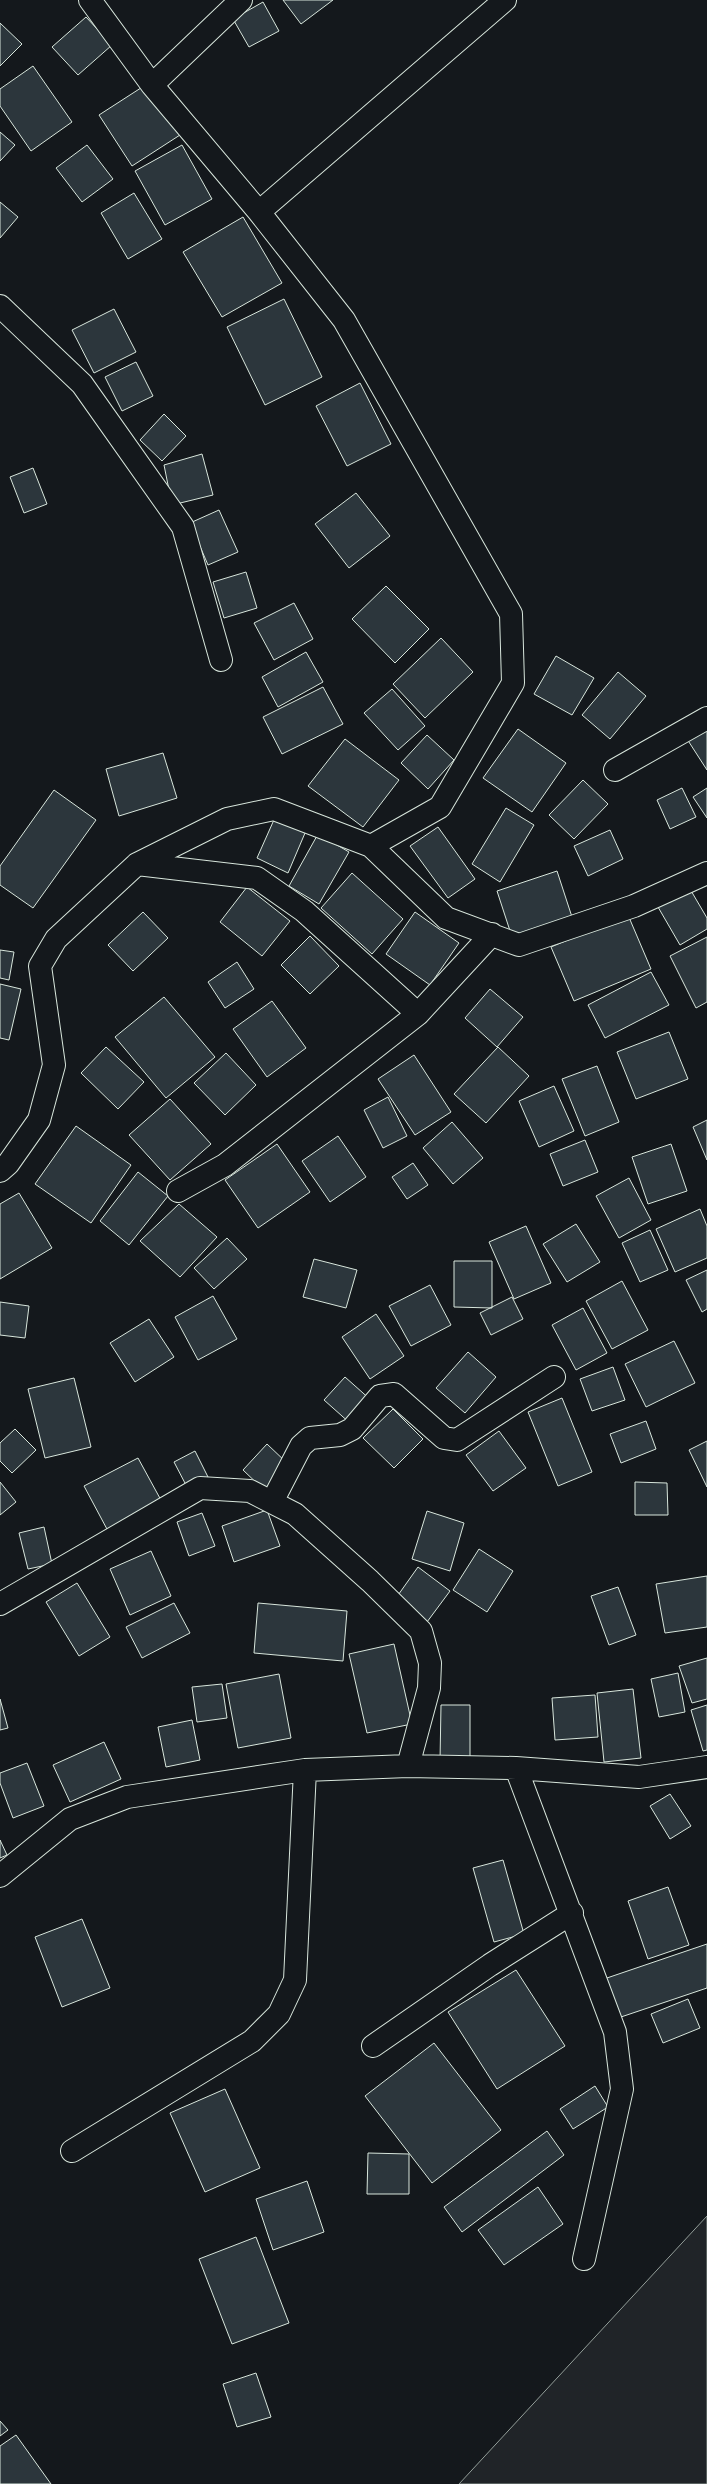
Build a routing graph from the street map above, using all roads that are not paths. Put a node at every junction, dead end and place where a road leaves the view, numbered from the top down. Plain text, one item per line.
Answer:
1 (90, 0) edge
2 (241, 0) edge
3 (505, 0) edge
4 (152, 85) junction
5 (259, 212) junction
6 (0, 306) edge
7 (221, 660) dead end
8 (707, 718) edge
9 (615, 770) dead end
10 (371, 846) junction
11 (137, 864) junction
12 (707, 873) edge
13 (492, 934) junction
14 (418, 1014) junction
15 (0, 1171) edge
16 (178, 1191) dead end
17 (554, 1377) dead end
18 (272, 1502) junction
19 (0, 1604) edge
20 (408, 1766) junction
21 (707, 1767) edge
22 (516, 1768) junction
23 (305, 1770) junction
24 (0, 1876) edge
25 (572, 1913) junction
26 (373, 2046) dead end
27 (72, 2151) dead end
28 (584, 2259) dead end

1 - 4 street
2 - 4 street
3 - 5 street
4 - 5 street
5 - 10 street
6 - 7 street
8 - 9 street
10 - 11 street
10 - 13 street
11 - 14 street
11 - 15 street
12 - 13 street
13 - 14 street
14 - 16 street
17 - 18 street
18 - 19 street
18 - 20 street
20 - 22 street
20 - 23 street
21 - 22 street
22 - 25 street
23 - 24 street
23 - 27 street
25 - 26 street
25 - 28 street

